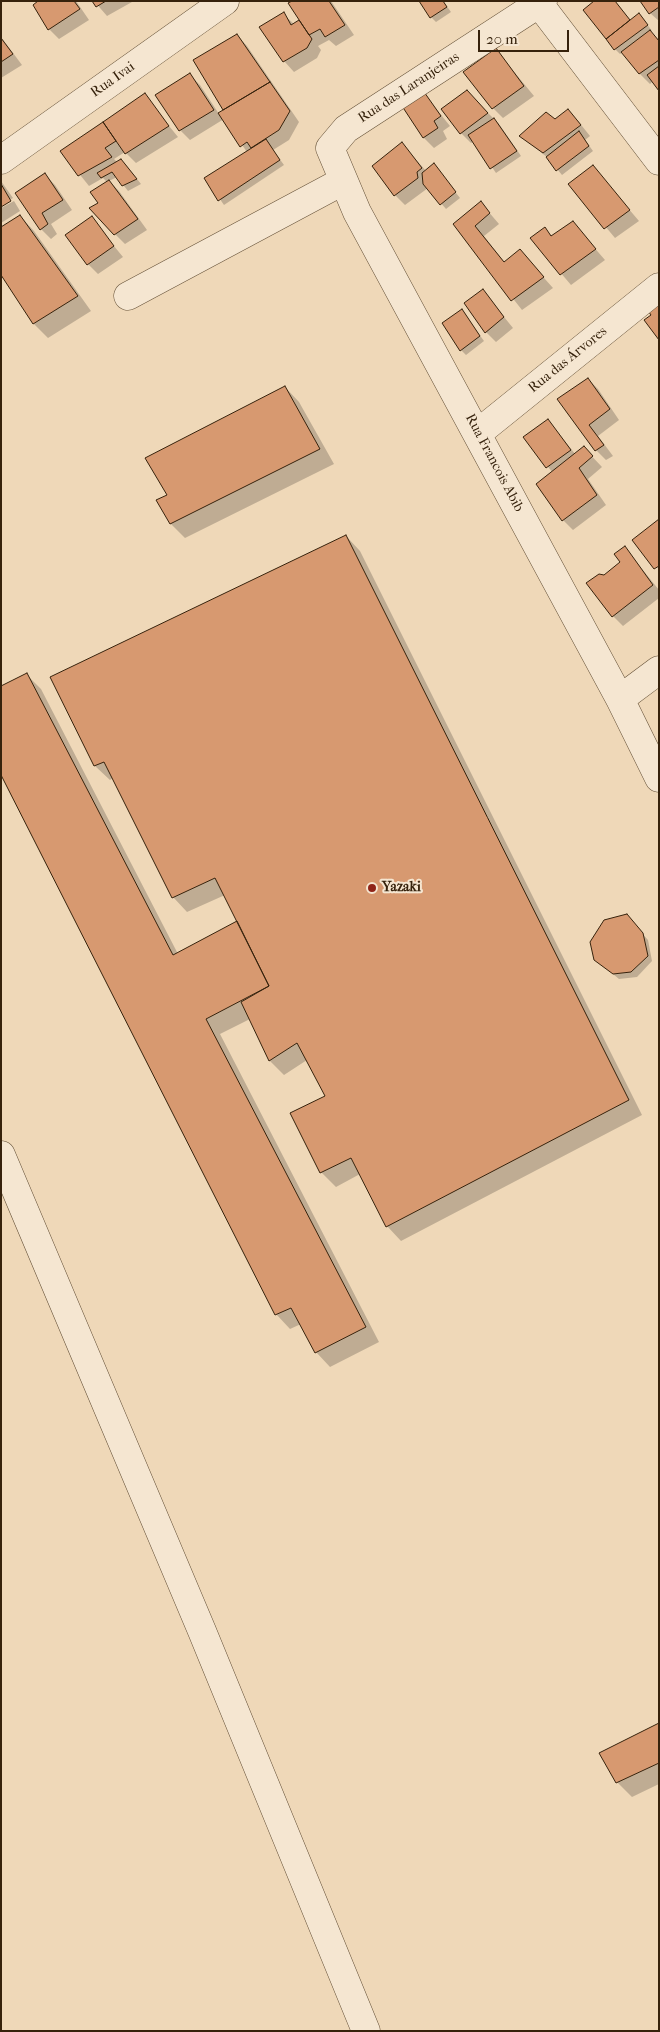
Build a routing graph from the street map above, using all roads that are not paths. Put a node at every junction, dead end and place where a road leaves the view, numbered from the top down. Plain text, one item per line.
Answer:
1 (539, 2) edge
2 (212, 5) edge
3 (330, 148) joint
4 (1, 160) edge
5 (659, 161) edge
6 (343, 181) junction
7 (659, 287) edge
8 (128, 296) dead end
9 (478, 433) junction
10 (659, 670) edge
11 (620, 699) junction
12 (659, 778) edge
13 (1, 1156) edge
14 (366, 2031) edge

1 - 3 street, Rua das Laranjeiras
1 - 5 street
2 - 4 street, Rua Ivai
3 - 6 street, Rua Francois Abib
6 - 8 street
6 - 9 street, Rua Francois Abib
7 - 9 street, Rua das Árvores
9 - 11 street, Rua Francois Abib
10 - 11 street
11 - 12 street, Rua Francois Abib
13 - 14 street

